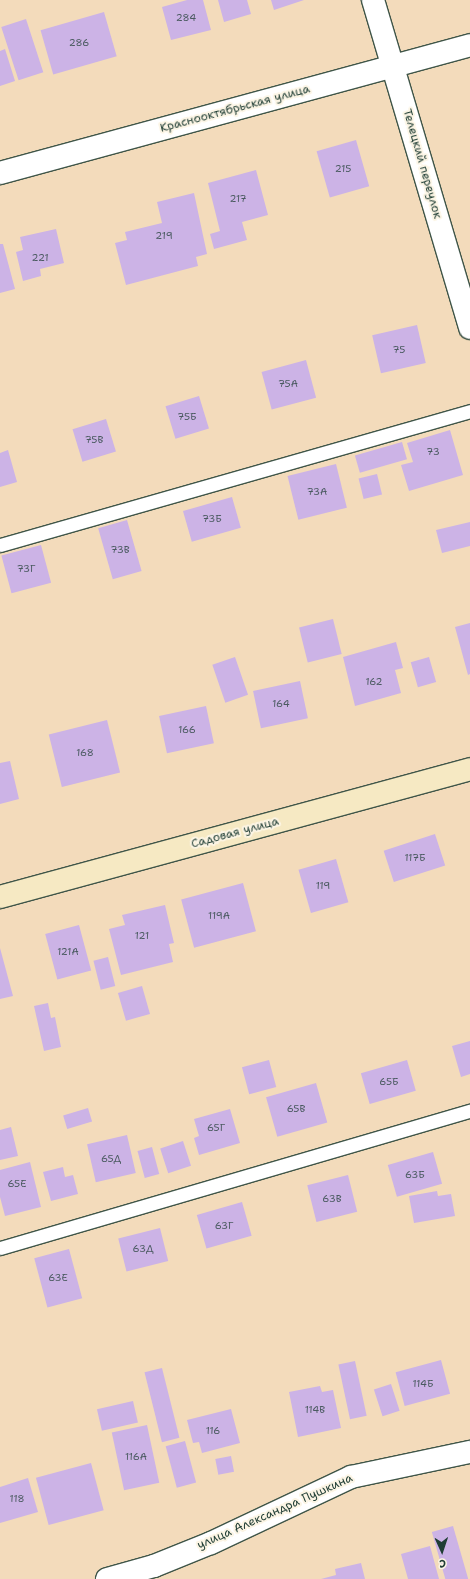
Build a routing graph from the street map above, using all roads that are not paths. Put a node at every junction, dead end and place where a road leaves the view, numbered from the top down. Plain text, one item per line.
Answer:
1 (373, 0) edge
2 (470, 45) edge
3 (393, 67) junction
4 (0, 173) edge
5 (470, 328) edge
6 (470, 411) edge
7 (0, 545) edge
8 (470, 769) edge
9 (0, 897) edge
10 (470, 1111) edge
11 (0, 1248) edge
12 (470, 1452) edge
13 (107, 1579) edge

1 - 3 street, Телецкий переулок
2 - 3 street, Краснооктябрьская улица
3 - 4 street, Краснооктябрьская улица
3 - 5 street, Телецкий переулок
6 - 7 lane
8 - 9 main road, Садовая улица
10 - 11 lane
12 - 13 street, улица Александра Пушкина

